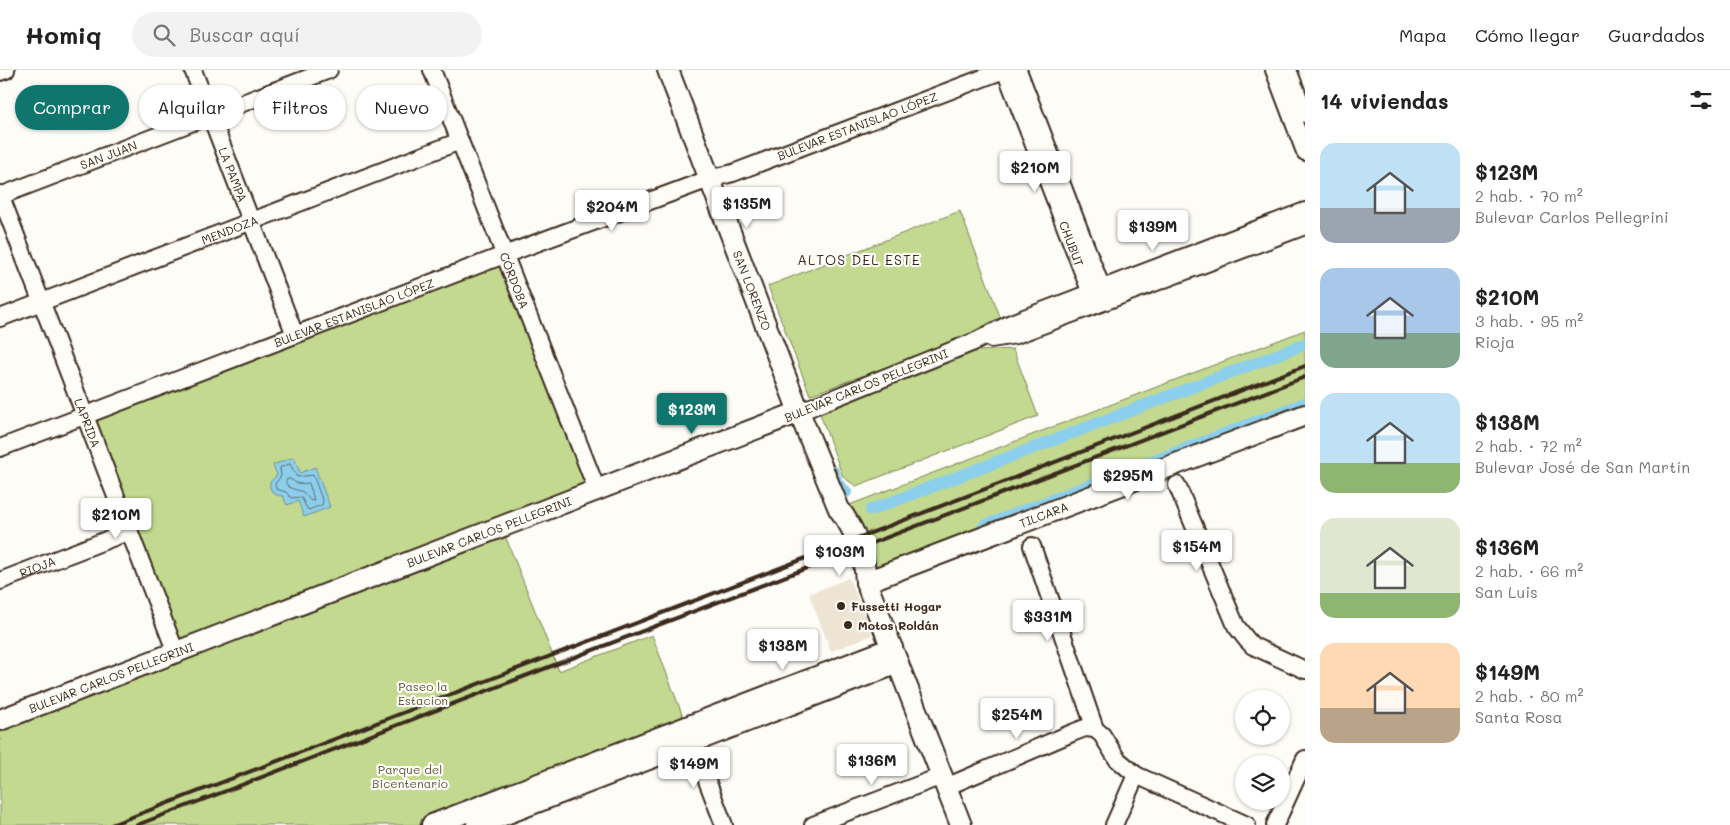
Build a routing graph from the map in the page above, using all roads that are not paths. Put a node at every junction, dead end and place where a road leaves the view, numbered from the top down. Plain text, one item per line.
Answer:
1 (6, 70) edge
2 (193, 70) edge
3 (329, 70) edge
4 (432, 70) edge
5 (668, 70) edge
6 (981, 70) edge
7 (1004, 70) edge
8 (1018, 70) edge
9 (1274, 70) edge
10 (1288, 70) edge
11 (0, 72) edge
12 (199, 85) edge
13 (244, 102) edge
14 (1305, 114) edge
15 (171, 130) edge
16 (217, 130) edge
17 (460, 141) junction
18 (1305, 152) edge
19 (709, 179) junction
20 (0, 195) edge
21 (1305, 211) edge
22 (252, 221) junction
23 (1305, 226) edge
24 (504, 255) junction
25 (1098, 297) junction
26 (42, 302) junction
27 (0, 318) edge
28 (295, 335) junction
29 (799, 412) junction
30 (85, 415) junction
31 (1305, 416) edge
32 (0, 448) edge
33 (1177, 485) dead end
34 (597, 490) junction
35 (130, 531) junction
36 (1032, 546) dead end
37 (0, 581) edge
38 (866, 582) junction
39 (176, 652) junction
40 (895, 656) junction
41 (1305, 670) edge
42 (0, 720) edge
43 (1095, 729) junction
44 (690, 735) junction
45 (1305, 759) edge
46 (1136, 775) junction
47 (944, 781) junction
48 (481, 820) edge
49 (432, 825) edge
50 (724, 825) edge
51 (813, 825) edge
52 (960, 825) edge
53 (1114, 825) edge
54 (1247, 825) edge
55 (1275, 825) edge

1 - 11 street
2 - 12 street, LA PAMPA
3 - 13 street, SAN JUAN
4 - 17 street, CÓRDOBA
5 - 19 main road, SAN LORENZO
6 - 19 street, BULEVAR ESTANISLAO LÓPEZ
7 - 19 street, BULEVAR ESTANISLAO LÓPEZ
7 - 25 street, CHUBUT
8 - 25 street, CHUBUT
9 - 18 street
10 - 14 street
15 - 20 street, SAN JUAN
16 - 22 street, LA PAMPA
17 - 22 street, MENDOZA
17 - 24 street, CÓRDOBA
19 - 24 street, BULEVAR ESTANISLAO LÓPEZ
19 - 29 main road, SAN LORENZO
20 - 26 street, LAPRIDA
21 - 25 street, BULEVAR CARLOS PELLEGRINI
22 - 26 street, MENDOZA
22 - 28 street, LA PAMPA
23 - 25 street, BULEVAR CARLOS PELLEGRINI
24 - 28 street, BULEVAR ESTANISLAO LÓPEZ
24 - 34 street, CÓRDOBA
25 - 29 street, BULEVAR CARLOS PELLEGRINI
26 - 27 street, MENDOZA
26 - 30 street, LAPRIDA
28 - 30 street, BULEVAR ESTANISLAO LÓPEZ
29 - 34 main road, BULEVAR CARLOS PELLEGRINI
29 - 38 main road, SAN LORENZO
30 - 32 street, BULEVAR ESTANISLAO LÓPEZ
30 - 35 street, LAPRIDA
31 - 38 main road, TILCARA
33 - 41 street
34 - 39 main road, BULEVAR CARLOS PELLEGRINI
35 - 37 street, RIOJA
35 - 39 street, LAPRIDA
36 - 43 street
38 - 40 main road, SAN LORENZO
39 - 42 main road, BULEVAR CARLOS PELLEGRINI
40 - 44 main road
40 - 47 main road, SAN LORENZO
43 - 46 street
43 - 47 street
44 - 48 main road
44 - 50 street
45 - 55 street
46 - 53 street
46 - 54 street
47 - 51 street
47 - 52 main road, SAN LORENZO
48 - 49 main road

